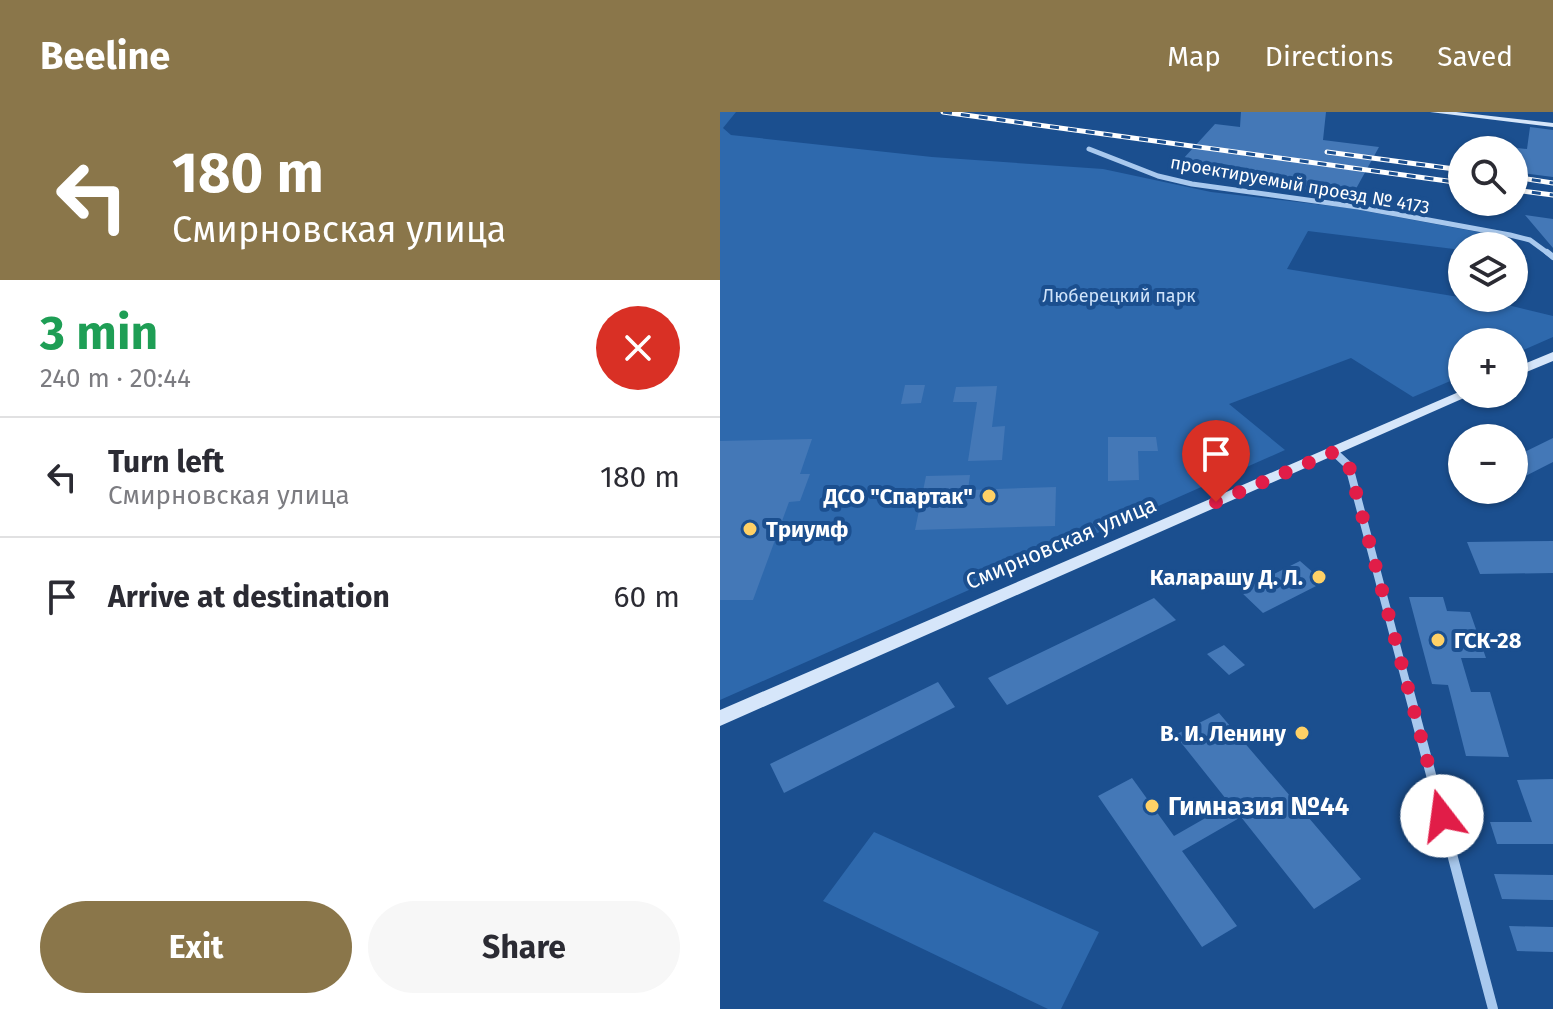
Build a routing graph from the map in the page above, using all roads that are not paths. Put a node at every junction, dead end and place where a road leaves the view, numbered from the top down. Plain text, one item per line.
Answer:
1 (1434, 112) edge
2 (1553, 125) edge
3 (1089, 149) dead end
4 (1553, 257) edge
5 (1553, 356) edge
6 (1528, 367) edge
7 (1448, 402) edge
8 (1334, 452) junction
9 (720, 718) edge
10 (1493, 1009) edge

1 - 2 main road
3 - 4 street, проектируемый проезд № 4173
5 - 6 main road
7 - 8 main road, Смирновская улица
8 - 9 main road, Смирновская улица
8 - 10 street

